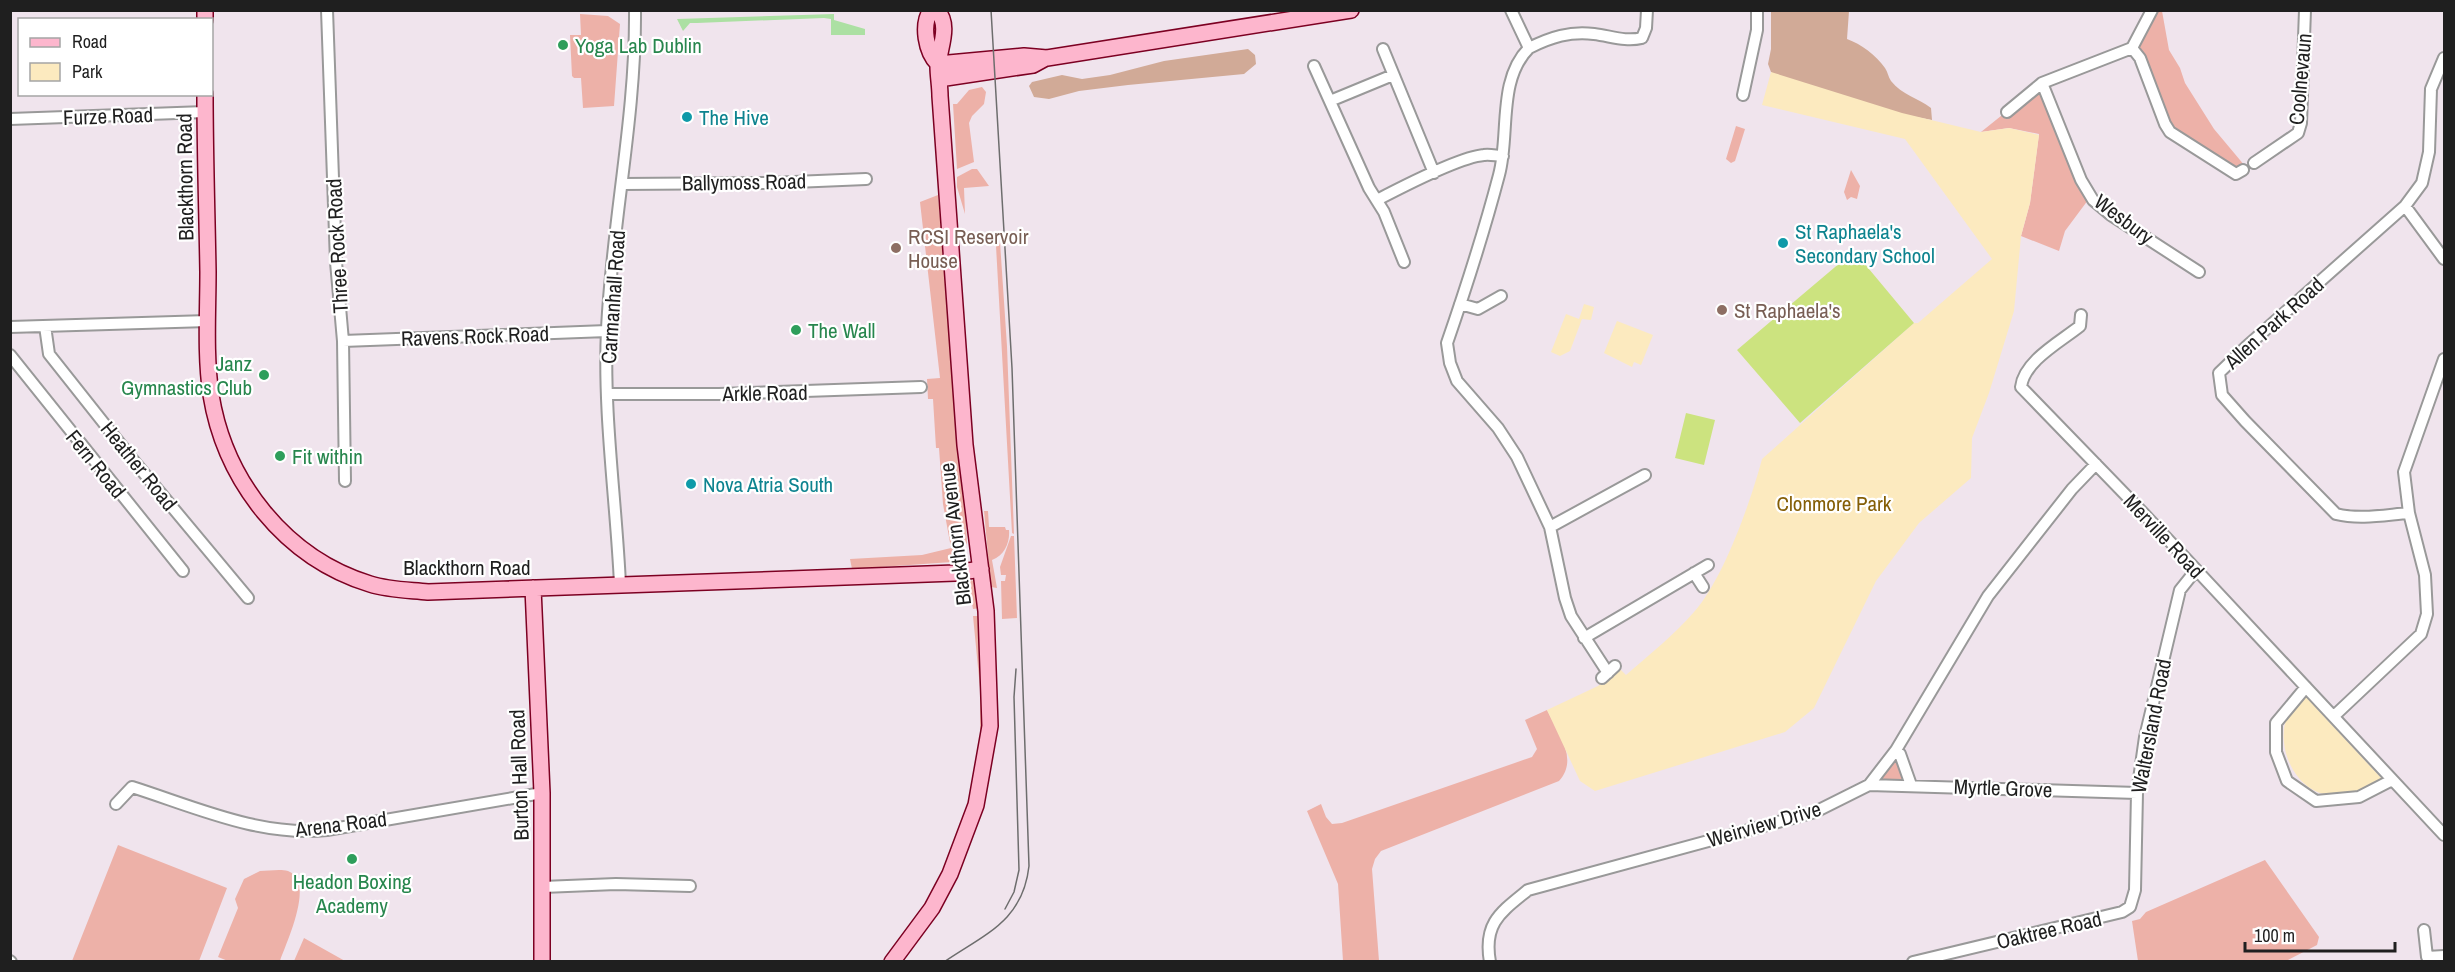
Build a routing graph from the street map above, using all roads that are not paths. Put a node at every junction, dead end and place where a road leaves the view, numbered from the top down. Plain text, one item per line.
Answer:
1 (327, 10) edge
2 (634, 10) edge
3 (931, 10) edge
4 (937, 10) edge
5 (1351, 10) edge
6 (1511, 10) edge
7 (1647, 10) edge
8 (1757, 10) edge
9 (2152, 10) edge
10 (2305, 10) edge
11 (1530, 48) junction
12 (2132, 48) junction
13 (1383, 49) dead end
14 (2445, 58) edge
15 (1314, 66) dead end
16 (939, 72) junction
17 (1393, 75) junction
18 (2042, 83) junction
19 (1743, 95) dead end
20 (205, 96) edge
21 (1330, 101) junction
22 (205, 112) junction
23 (2007, 112) dead end
24 (10, 119) edge
25 (1503, 156) junction
26 (2254, 163) dead end
27 (2243, 170) dead end
28 (1434, 173) junction
29 (866, 179) dead end
30 (622, 184) junction
31 (1377, 200) junction
32 (2405, 206) junction
33 (2445, 259) edge
34 (1404, 262) dead end
35 (2199, 272) dead end
36 (1501, 296) dead end
37 (1460, 304) junction
38 (2081, 315) dead end
39 (208, 321) junction
40 (45, 326) junction
41 (10, 327) edge
42 (607, 331) junction
43 (343, 340) junction
44 (10, 355) edge
45 (2445, 359) edge
46 (921, 387) dead end
47 (608, 394) junction
48 (2096, 464) junction
49 (1645, 475) dead end
50 (345, 481) dead end
51 (2409, 513) junction
52 (1550, 527) junction
53 (1708, 565) dead end
54 (981, 569) junction
55 (2196, 570) junction
56 (183, 571) dead end
57 (1694, 573) junction
58 (620, 584) junction
59 (1703, 587) dead end
60 (533, 588) junction
61 (248, 598) dead end
62 (1584, 638) junction
63 (1608, 672) dead end
64 (2306, 687) junction
65 (2334, 716) junction
66 (1896, 750) junction
67 (2392, 780) junction
68 (1869, 785) junction
69 (1911, 785) junction
70 (542, 793) junction
71 (2137, 793) junction
72 (116, 804) dead end
73 (2445, 835) edge
74 (690, 886) dead end
75 (543, 887) junction
76 (2135, 890) joint
77 (2424, 930) dead end
78 (2445, 956) edge
79 (2427, 957) junction
80 (1489, 958) edge
81 (542, 962) edge
82 (892, 962) edge
83 (1913, 962) edge
84 (2414, 962) edge

1 - 43 street, Three Rock Road
2 - 30 street, Carmanhall Road
3 - 16 street
4 - 16 street
5 - 16 street
6 - 11 street
7 - 11 street
8 - 19 street
9 - 12 street
10 - 26 street, Coolnevaun
11 - 25 street
12 - 18 street
12 - 27 street
13 - 17 street
14 - 32 street, Allen Park Road
15 - 21 street
16 - 54 street, Blackthorn Avenue
17 - 21 street
17 - 28 street
18 - 23 street
18 - 35 street, Wesbury
20 - 22 street, Blackthorn Road
21 - 31 street
22 - 24 street, Furze Road
22 - 39 street, Blackthorn Road
25 - 28 street
25 - 37 street
28 - 31 street
29 - 30 street, Ballymoss Road
30 - 42 street, Carmanhall Road
31 - 34 street
32 - 33 street
32 - 51 street, Allen Park Road
36 - 37 street
37 - 52 street
38 - 48 street, Merville Road
39 - 40 street
39 - 60 street, Blackthorn Road
40 - 41 street
40 - 61 street, Heather Road
42 - 43 street, Ravens Rock Road
42 - 47 street, Carmanhall Road
43 - 50 street, Three Rock Road
44 - 56 street, Fern Road
45 - 51 street
46 - 47 street, Arkle Road
47 - 58 street, Carmanhall Road
48 - 55 street, Merville Road
48 - 66 street, Weirview Drive
49 - 52 street
51 - 65 street
52 - 62 street
53 - 57 street
54 - 58 street, Blackthorn Road
54 - 82 street, Blackthorn Avenue
55 - 64 street, Merville Road
55 - 71 street, Waltersland Road
57 - 59 street
57 - 62 street
58 - 60 street, Blackthorn Road
60 - 70 street, Burton Hall Road
62 - 63 street
64 - 65 street, Merville Road
64 - 67 street
65 - 67 street, Merville Road
66 - 68 street, Weirview Drive
66 - 69 street
67 - 73 street, Merville Road
68 - 69 street, Myrtle Grove
68 - 80 street, Weirview Drive
69 - 71 street, Myrtle Grove
70 - 72 street, Arena Road
70 - 75 street, Burton Hall Road
71 - 76 street, Waltersland Road
74 - 75 street
75 - 81 street, Burton Hall Road
76 - 83 street, Oaktree Road
77 - 79 street
78 - 79 street
79 - 84 street

